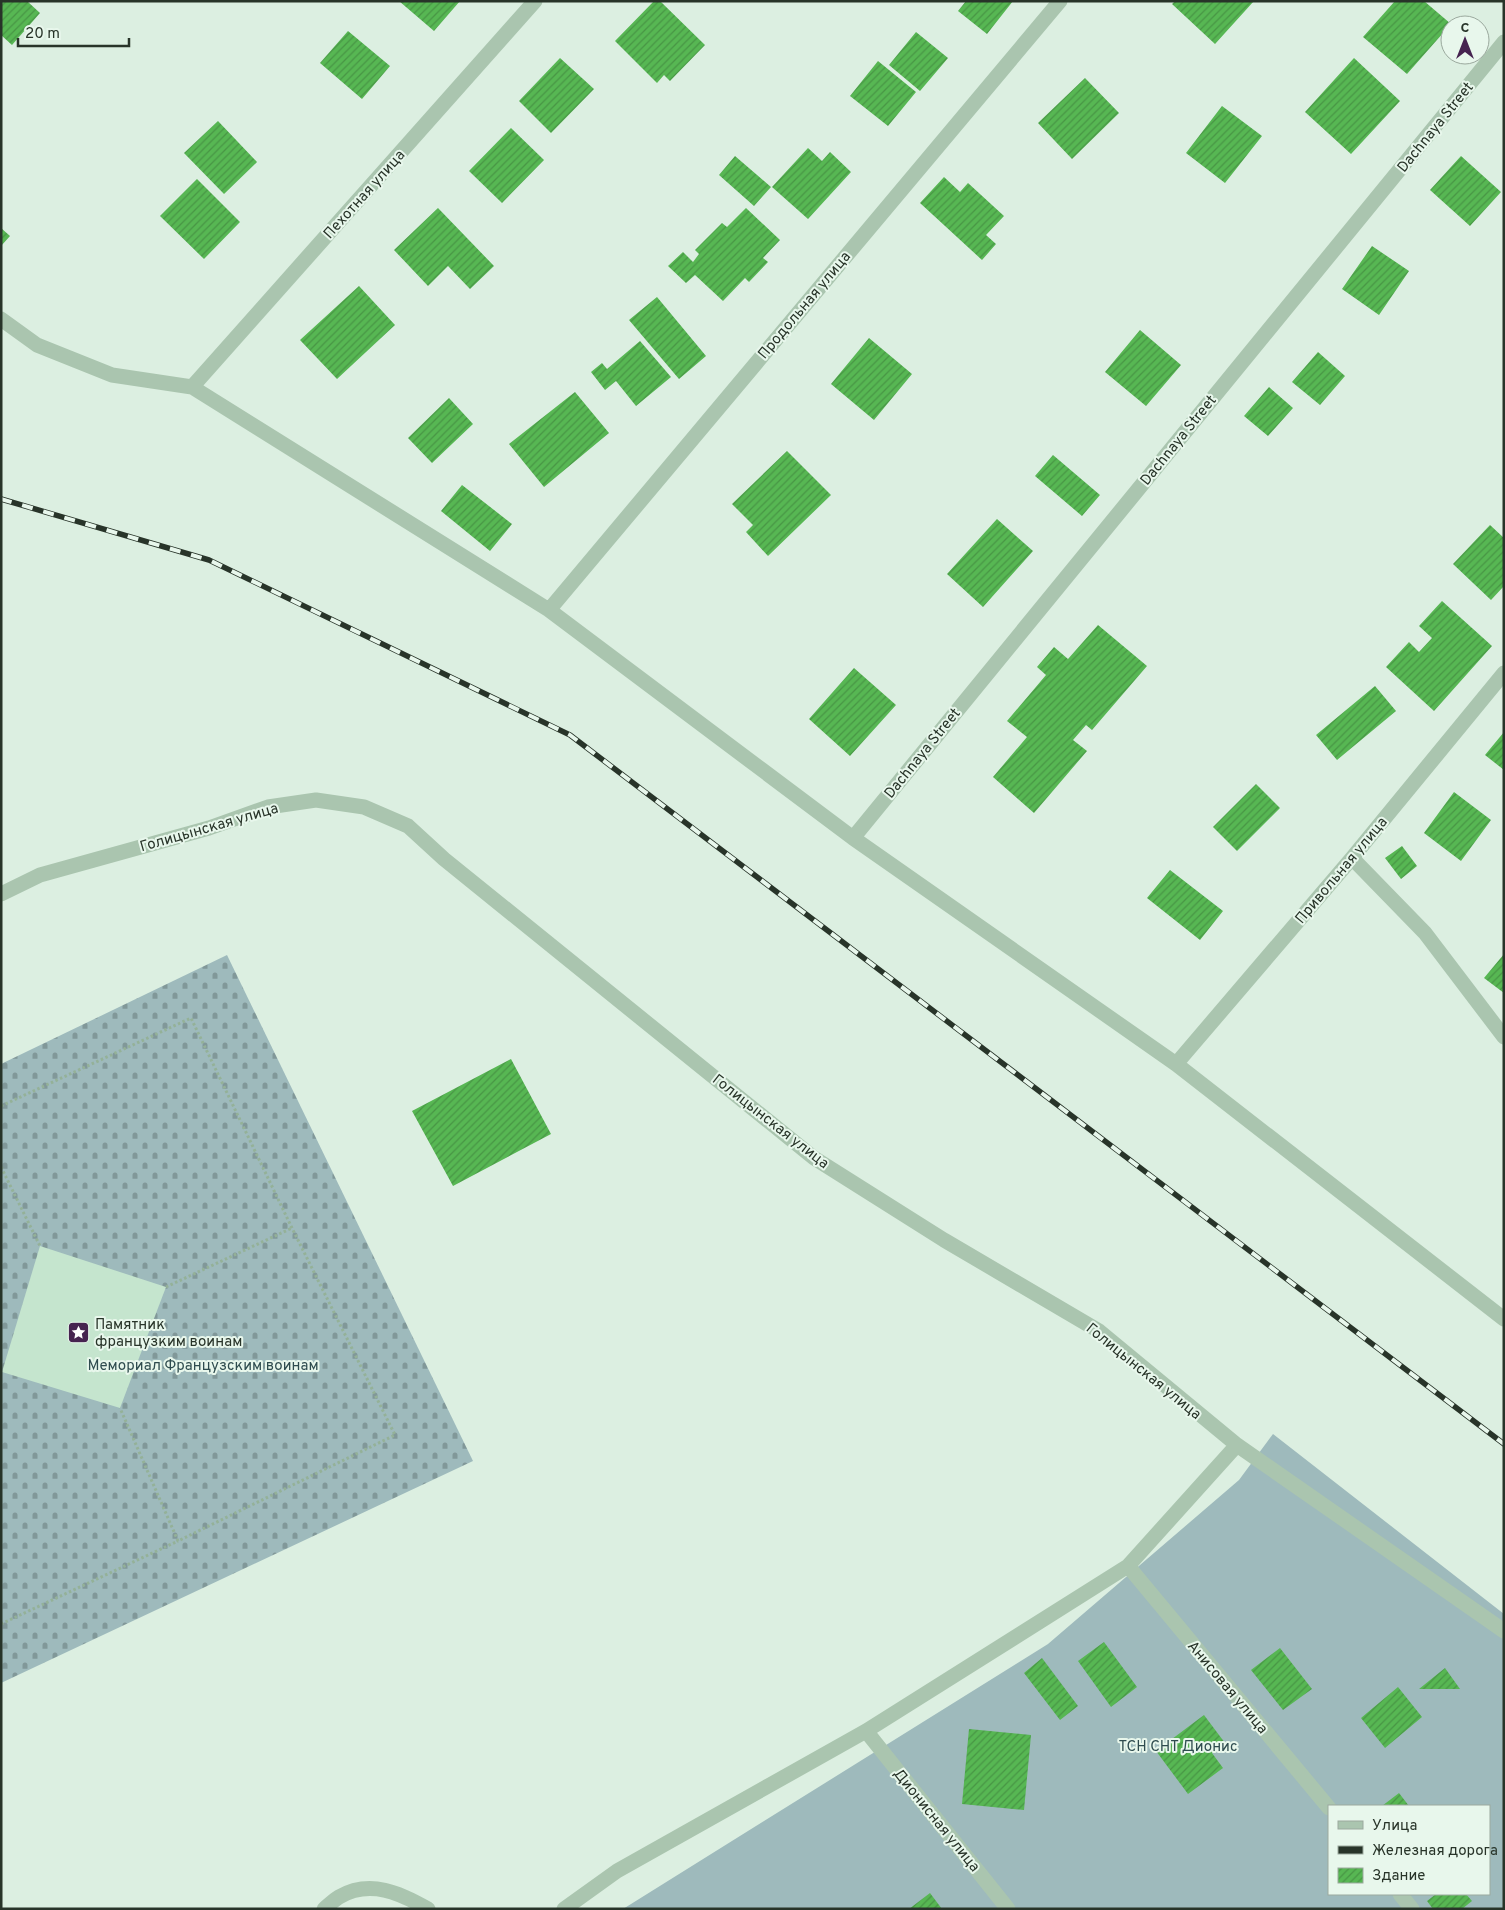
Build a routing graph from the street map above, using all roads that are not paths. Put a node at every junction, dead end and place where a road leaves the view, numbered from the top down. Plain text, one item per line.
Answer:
1 (535, 1) edge
2 (1060, 1) edge
3 (1504, 42) edge
4 (1, 319) edge
5 (192, 387) junction
6 (549, 610) junction
7 (1504, 673) edge
8 (853, 838) junction
9 (1352, 858) junction
10 (1, 894) edge
11 (1504, 1037) edge
12 (1176, 1064) junction
13 (1504, 1320) edge
14 (1237, 1445) junction
15 (1128, 1566) junction
16 (1504, 1631) edge
17 (866, 1732) junction
18 (1328, 1807) edge
19 (1401, 1895) edge
20 (324, 1909) edge
21 (428, 1909) edge
22 (564, 1909) edge
23 (1008, 1909) edge
24 (1412, 1909) edge

1 - 5 street, Пехотная улица
2 - 6 street, Продольная улица
3 - 8 street, Dachnaya Street
4 - 5 street
5 - 6 street
6 - 8 street
7 - 9 street, Привольная улица
8 - 12 street
9 - 11 street
9 - 12 street, Привольная улица
10 - 14 street, Голицынская улица
12 - 13 street
14 - 15 street
14 - 16 street, Голицынская улица
15 - 17 street
15 - 18 street, Анисовая улица
17 - 22 street
17 - 23 street, Дионисная улица
19 - 24 street
20 - 21 street

